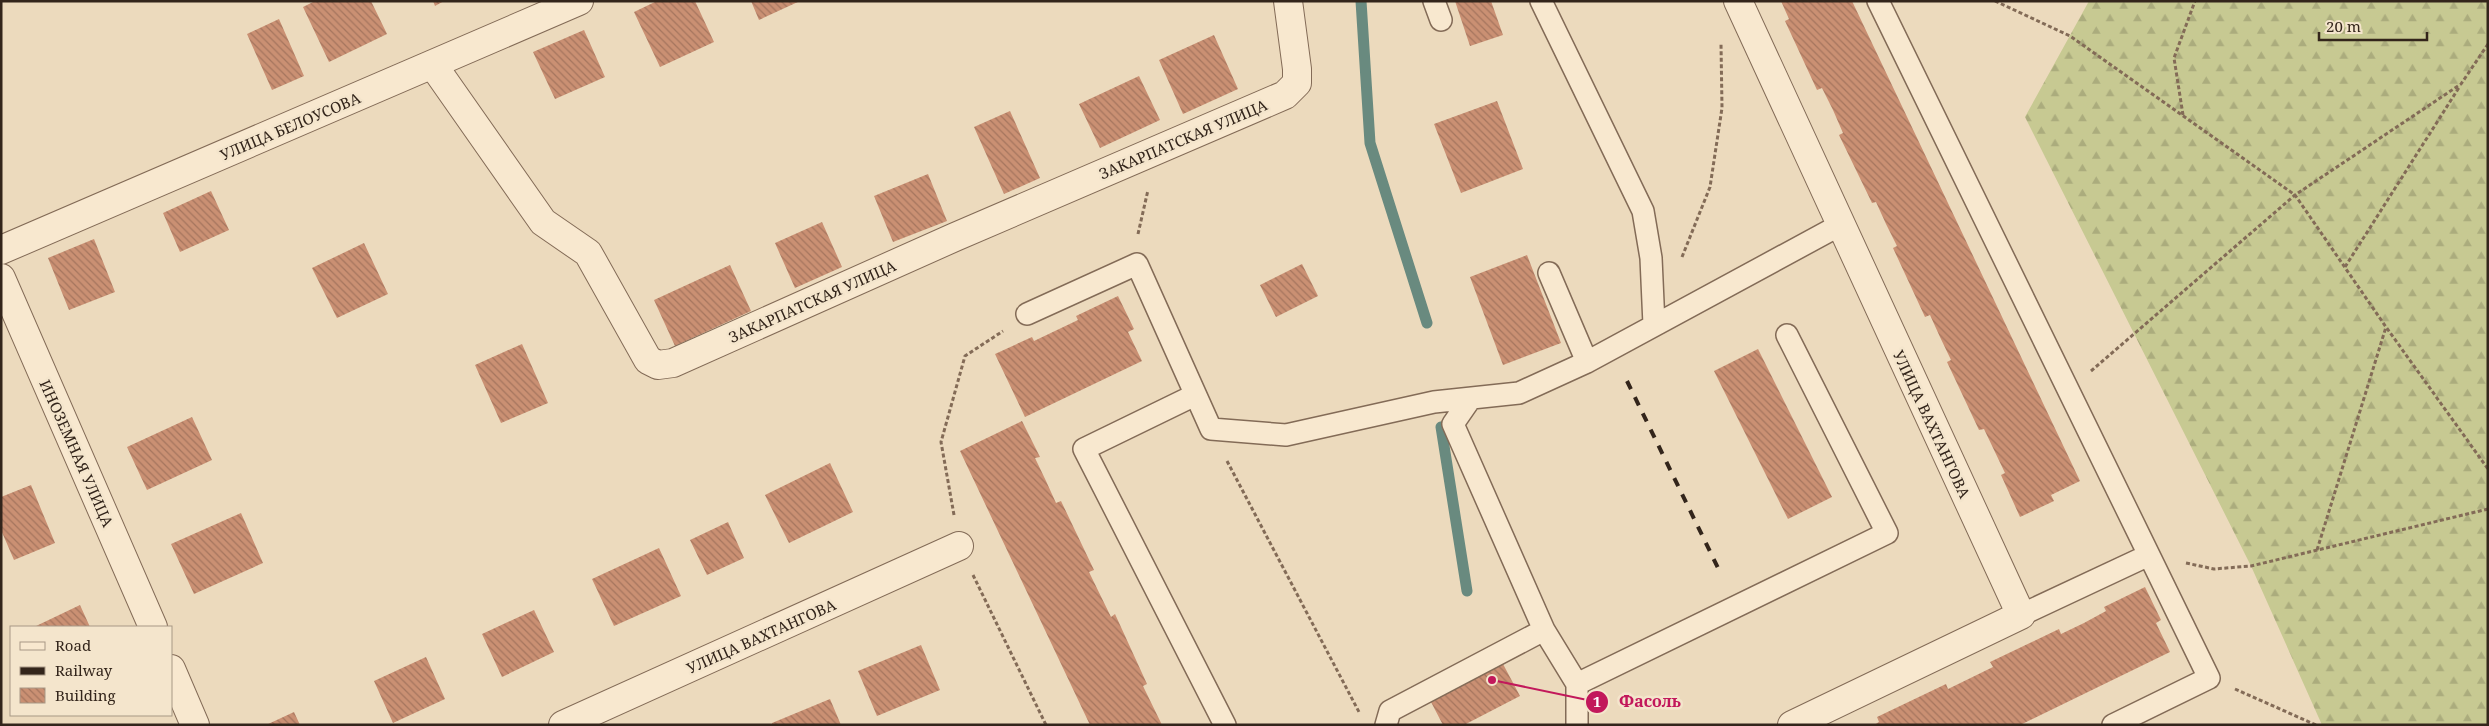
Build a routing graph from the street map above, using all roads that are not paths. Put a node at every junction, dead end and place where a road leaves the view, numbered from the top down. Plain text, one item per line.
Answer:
1 (578, 1) edge
2 (1288, 1) edge
3 (1541, 1) edge
4 (1738, 1) edge
5 (1878, 1) edge
6 (434, 65) junction
7 (1840, 225) junction
8 (1, 250) edge
9 (1549, 273) dead end
10 (1, 278) edge
11 (1027, 314) road end
12 (1654, 325) junction
13 (1787, 335) dead end
14 (1587, 362) junction
15 (1195, 394) junction
16 (1471, 398) junction
17 (959, 546) road end
18 (2149, 555) junction
19 (2021, 615) junction
20 (153, 626) edge
21 (1544, 630) junction
22 (172, 671) edge
23 (1577, 684) junction
24 (196, 725) edge
25 (563, 725) edge
26 (1224, 725) edge
27 (1386, 725) edge
28 (1577, 725) edge
29 (1792, 725) edge
30 (2113, 725) edge

1 - 6 street, УЛИЦА БЕЛОУСОВА
2 - 6 street, ЗАКАРПАТСКАЯ УЛИЦА
3 - 12 lane
4 - 7 street, УЛИЦА ВАХТАНГОВА
5 - 18 lane
6 - 8 street, УЛИЦА БЕЛОУСОВА
7 - 12 lane
7 - 19 street, УЛИЦА ВАХТАНГОВА
9 - 14 lane
10 - 20 street, ИНОЗЕМНАЯ УЛИЦА
11 - 15 lane
12 - 14 lane
13 - 23 lane
14 - 16 lane
15 - 16 lane
15 - 26 lane
16 - 21 lane
17 - 25 street, УЛИЦА ВАХТАНГОВА
18 - 19 lane
18 - 30 lane
19 - 29 street
21 - 23 lane
21 - 27 lane
22 - 24 street
23 - 28 lane

